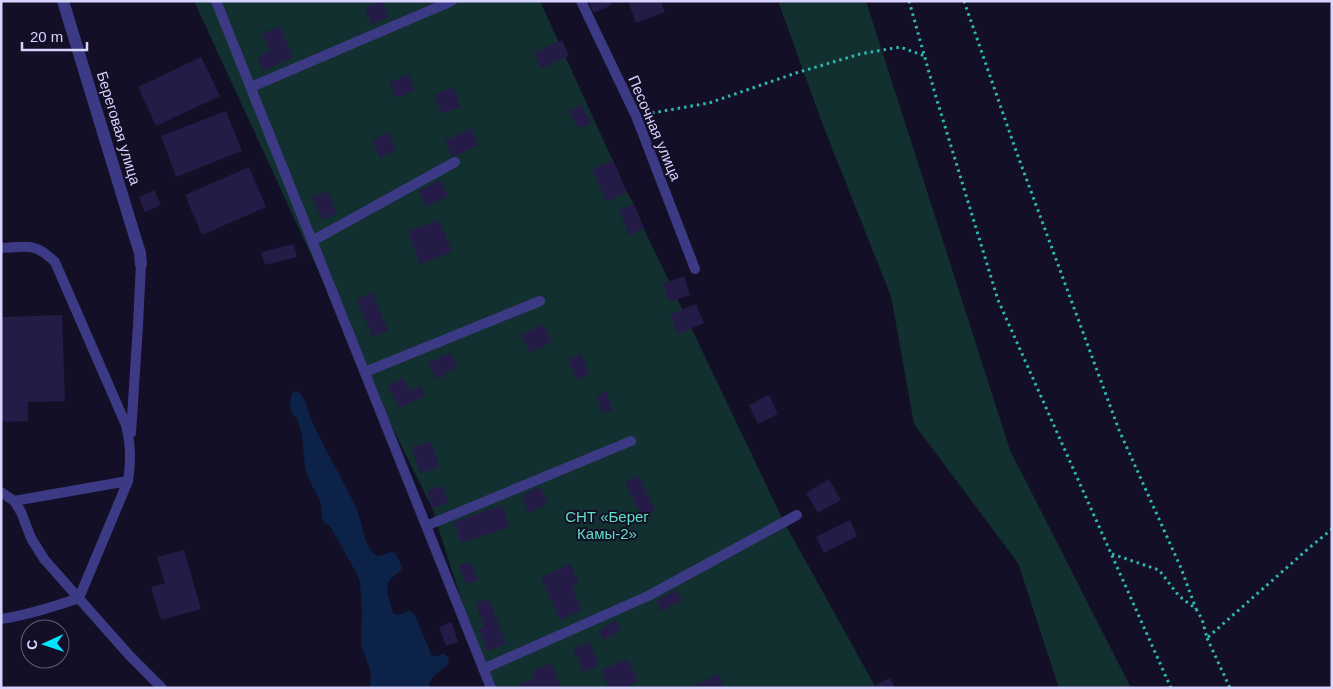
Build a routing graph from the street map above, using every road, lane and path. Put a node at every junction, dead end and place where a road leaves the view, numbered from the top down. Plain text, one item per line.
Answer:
1 (63, 1) edge
2 (216, 1) edge
3 (452, 1) edge
4 (581, 1) edge
5 (909, 1) edge
6 (964, 1) edge
7 (925, 56) junction
8 (251, 87) junction
9 (636, 116) junction
10 (454, 162) dead end
11 (312, 241) junction
12 (1, 248) edge
13 (141, 264) joint
14 (695, 269) dead end
15 (540, 301) dead end
16 (365, 372) junction
17 (632, 440) dead end
18 (130, 443) junction
19 (128, 481) junction
20 (1, 492) edge
21 (14, 501) junction
22 (797, 515) dead end
23 (426, 526) junction
24 (1332, 529) edge
25 (1112, 554) junction
26 (79, 598) junction
27 (1196, 609) junction
28 (1, 619) edge
29 (1207, 638) junction
30 (483, 669) junction
31 (162, 688) edge
32 (490, 688) edge
33 (1171, 688) edge
34 (1230, 688) edge

1 - 13 street, Береговая улица
2 - 8 lane
3 - 8 lane
4 - 9 lane, Песочная улица
5 - 7 path
6 - 27 path
7 - 9 path
7 - 25 path
8 - 11 lane
9 - 14 lane, Песочная улица
10 - 11 lane
11 - 16 lane
12 - 18 lane
13 - 18 lane
15 - 16 lane
16 - 23 lane
17 - 23 lane
18 - 19 lane
19 - 21 lane
19 - 26 lane
20 - 21 lane
21 - 26 lane
22 - 30 lane
23 - 30 lane
24 - 29 path
25 - 27 path
25 - 33 path
26 - 28 lane
26 - 31 lane
27 - 29 path
29 - 34 path
30 - 32 lane

